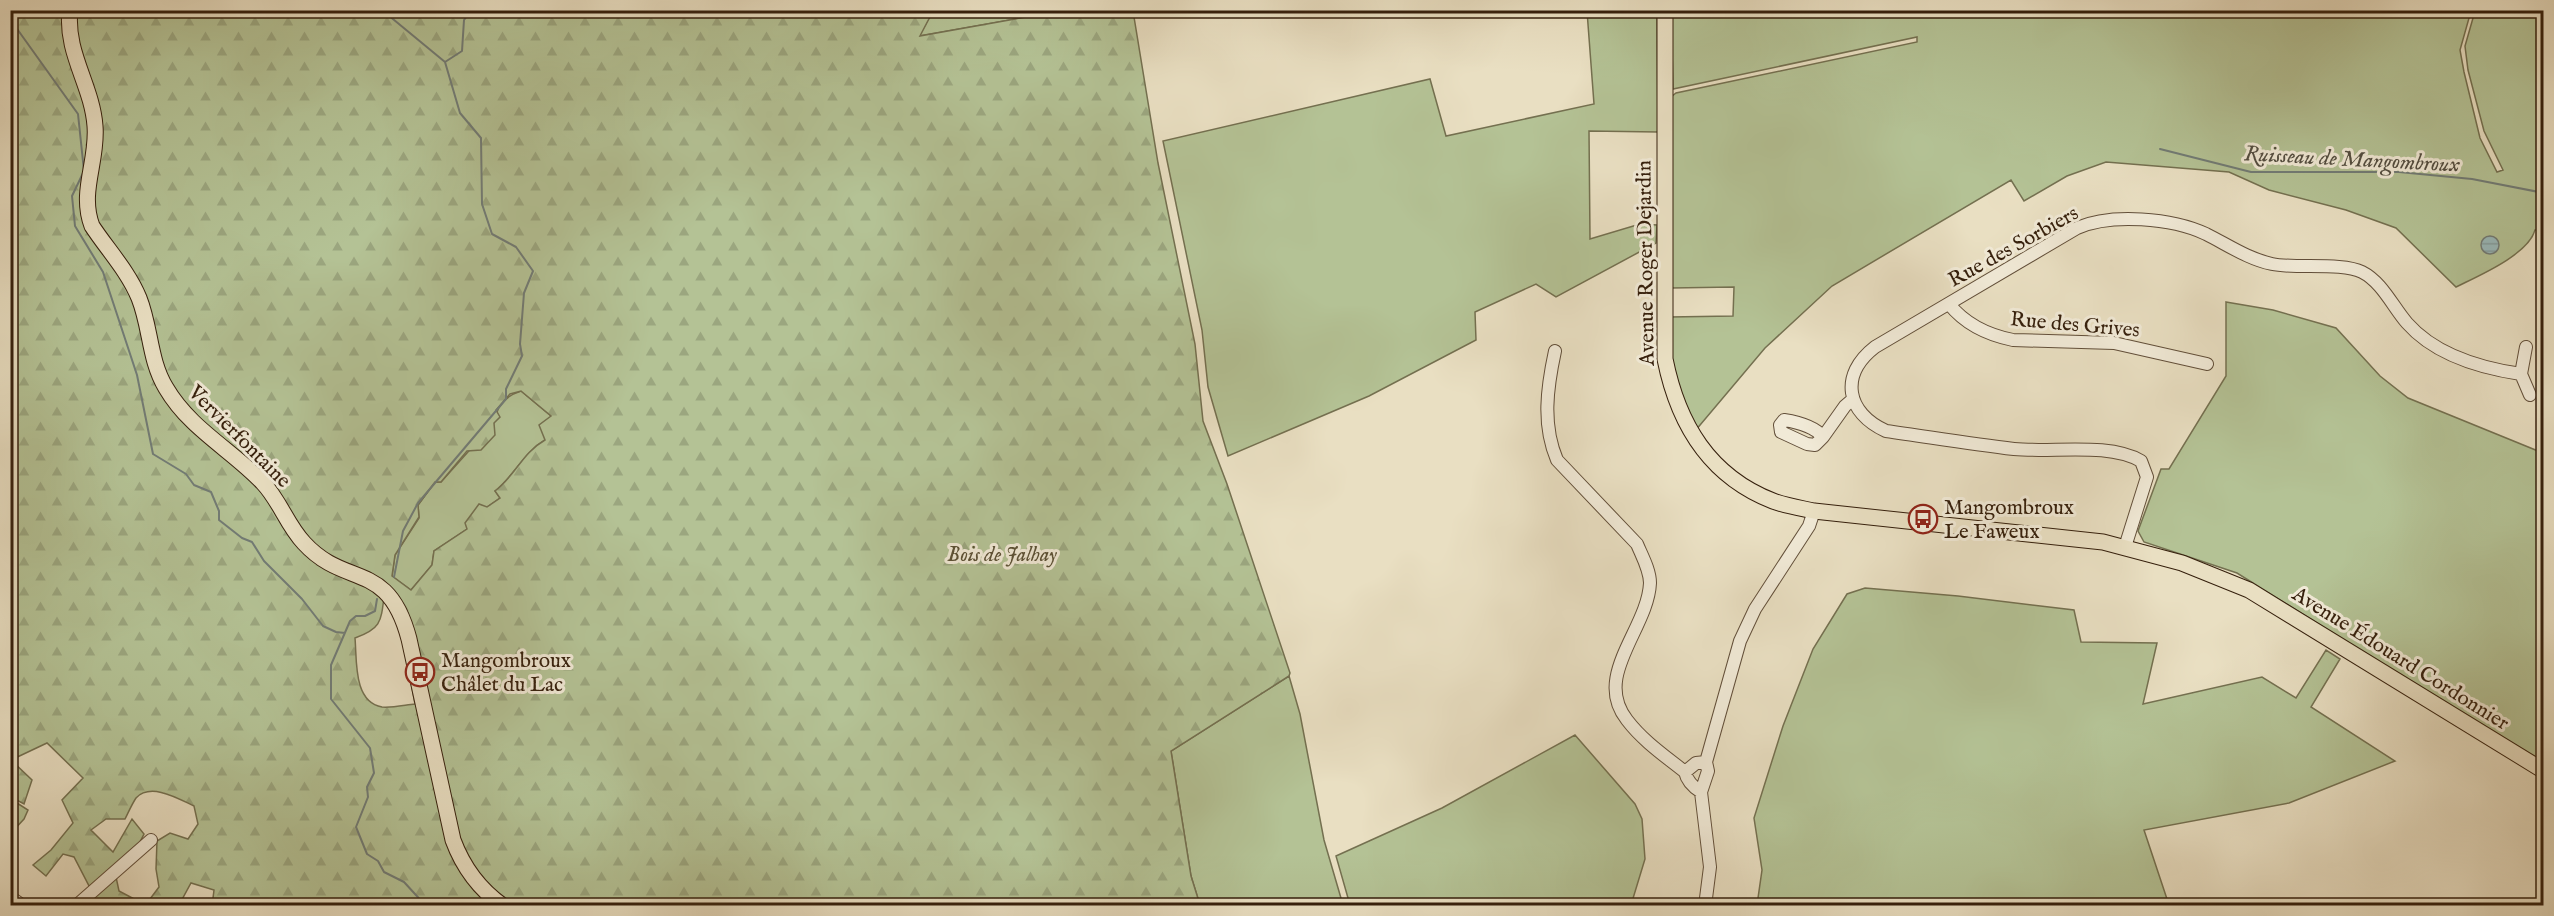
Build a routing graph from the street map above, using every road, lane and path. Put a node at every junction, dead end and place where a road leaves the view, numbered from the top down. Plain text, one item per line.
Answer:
1 (70, 10) edge
2 (1665, 11) edge
3 (1949, 304) junction
4 (2526, 347) dead end
5 (1555, 351) dead end
6 (2208, 364) dead end
7 (2521, 374) junction
8 (2530, 395) dead end
9 (1852, 400) junction
10 (1823, 437) dead end
11 (1814, 511) junction
12 (2124, 547) junction
13 (2268, 600) joint
14 (1706, 762) junction
15 (2544, 771) edge
16 (1685, 772) junction
17 (1701, 792) junction
18 (151, 840) dead end
19 (10, 897) edge
20 (23, 906) edge
21 (76, 906) edge
22 (503, 906) edge
23 (1705, 906) edge

1 - 22 main road, Vervierfontaine
2 - 11 main road, Avenue Roger Dejardin
3 - 6 street, Rue des Grives
3 - 7 street, Rue des Sorbiers
3 - 9 street, Rue des Sorbiers
4 - 7 street
5 - 16 street
7 - 8 street
9 - 10 street
9 - 12 street
11 - 12 main road, Avenue Roger Dejardin
11 - 14 street
12 - 13 main road, Avenue Roger Dejardin
13 - 15 main road, Avenue Édouard Cordonnier
14 - 16 street
14 - 17 street
16 - 17 street
17 - 23 street
18 - 21 street
19 - 20 street

